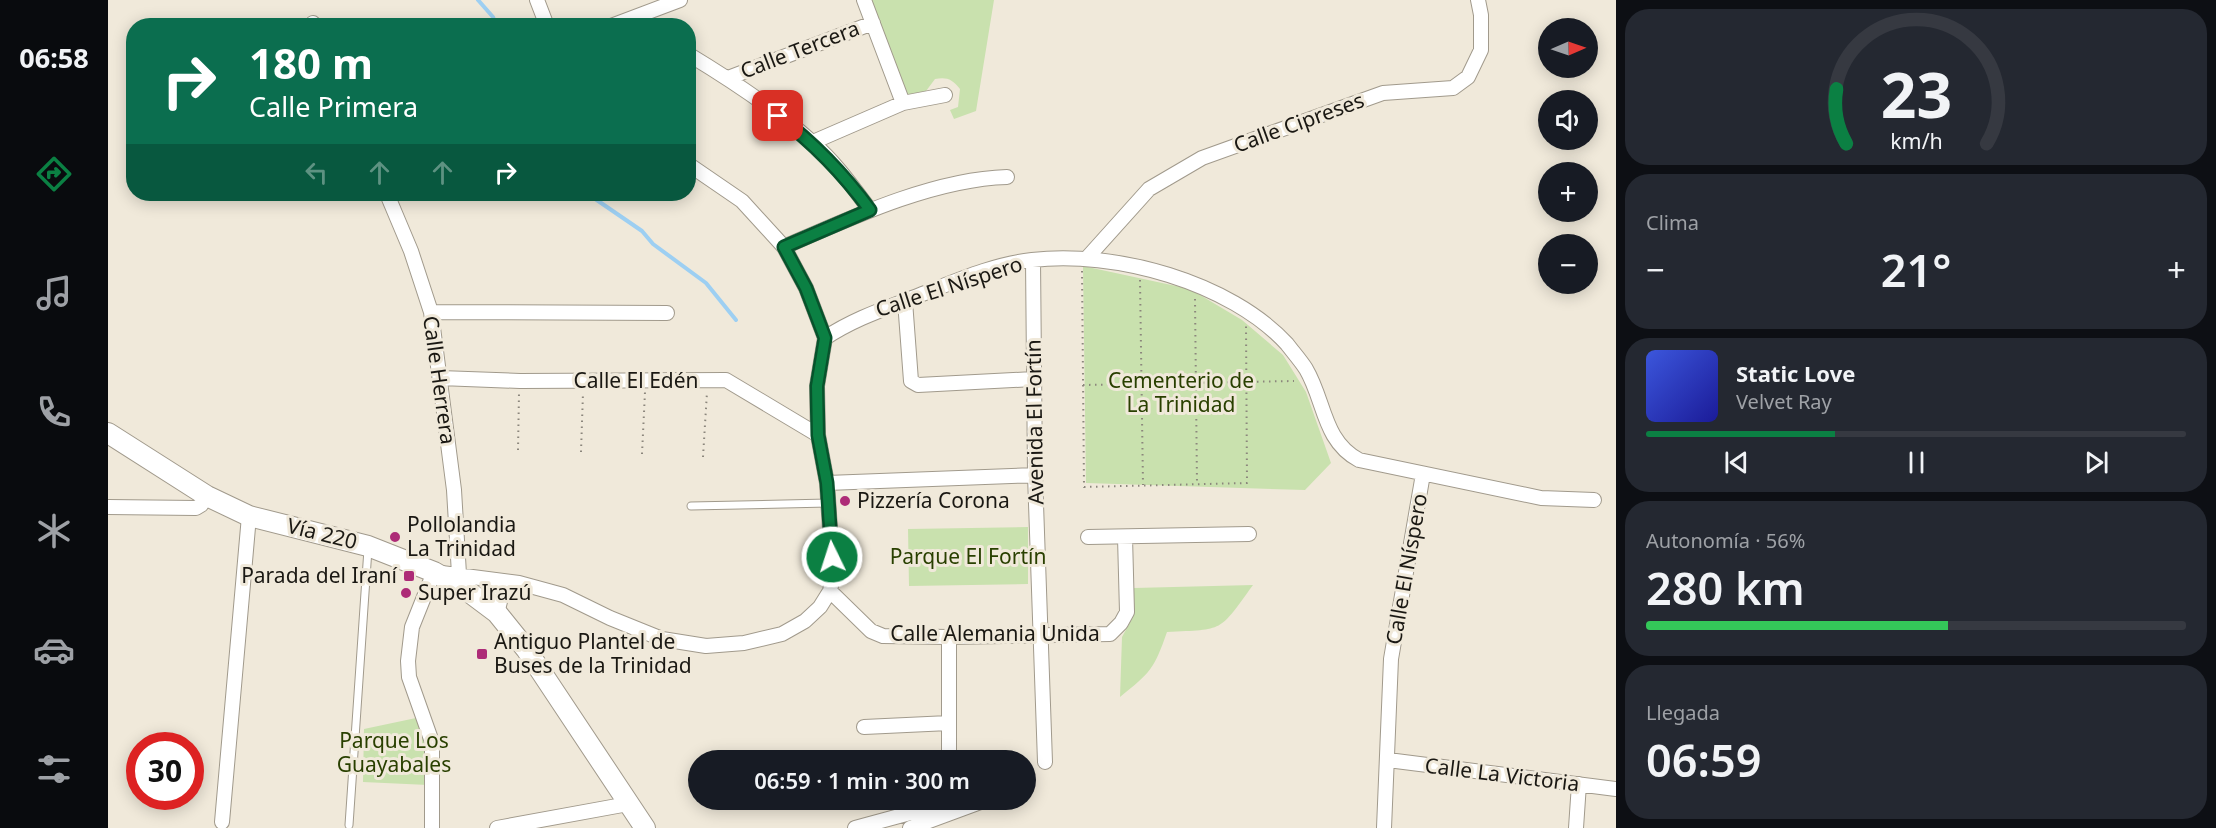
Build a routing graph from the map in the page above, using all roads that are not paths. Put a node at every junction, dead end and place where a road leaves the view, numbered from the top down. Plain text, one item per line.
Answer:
1 (537, 0) edge
2 (680, 0) edge
3 (864, 0) edge
4 (1478, 0) edge
5 (545, 18) edge
6 (652, 18) edge
7 (873, 23) junction
8 (696, 59) edge
9 (728, 78) junction
10 (945, 95) dead end
11 (903, 103) junction
12 (813, 142) junction
13 (696, 169) edge
14 (1007, 177) dead end
15 (390, 201) edge
16 (870, 210) junction
17 (784, 247) junction
18 (1085, 258) junction
19 (1033, 260) junction
20 (905, 300) junction
21 (430, 312) junction
22 (667, 313) dead end
23 (825, 338) junction
24 (440, 378) junction
25 (1033, 379) junction
26 (108, 433) edge
27 (818, 435) junction
28 (1423, 474) junction
29 (1035, 475) junction
30 (827, 483) junction
31 (207, 496) junction
32 (1594, 500) dead end
33 (828, 503) junction
34 (691, 506) dead end
35 (108, 507) edge
36 (249, 516) junction
37 (1249, 534) dead end
38 (1088, 537) dead end
39 (1125, 537) junction
40 (368, 546) junction
41 (434, 572) junction
42 (459, 574) junction
43 (519, 584) junction
44 (830, 591) junction
45 (497, 613) junction
46 (1042, 636) junction
47 (948, 638) junction
48 (949, 723) junction
49 (864, 727) dead end
50 (949, 750) edge
51 (1388, 760) junction
52 (1045, 762) dead end
53 (1579, 784) junction
54 (1616, 789) edge
55 (628, 804) junction
56 (921, 810) edge
57 (958, 810) edge
58 (222, 822) dead end
59 (349, 825) dead end
60 (432, 828) edge
61 (497, 828) edge
62 (645, 828) edge
63 (855, 828) edge
64 (910, 828) edge
65 (1384, 828) edge
66 (1576, 828) edge

1 - 5 street
2 - 6 street
3 - 7 street
4 - 18 street, Calle Cipreses
7 - 9 street, Calle Tercera
7 - 11 street
8 - 9 street
9 - 12 street
10 - 11 street
11 - 12 street
12 - 16 street
13 - 17 street
14 - 16 street
15 - 21 street, Calle Herrera
16 - 17 street
17 - 23 street
18 - 19 street, Calle El Níspero
18 - 28 street, Calle El Níspero
19 - 20 street, Calle El Níspero
19 - 25 street, Avenida El Fortín
20 - 23 street, Calle El Níspero
20 - 25 street
21 - 22 street
21 - 24 street, Calle Herrera
23 - 27 street
24 - 27 street, Calle El Edén
24 - 42 street, Calle Herrera
25 - 29 street, Avenida El Fortín
26 - 31 main road, Vía 220
27 - 30 street
28 - 32 street
28 - 51 street, Calle El Níspero
29 - 30 street
29 - 46 street, Avenida El Fortín
30 - 33 street
31 - 35 street
31 - 36 main road, Vía 220
33 - 34 lane
33 - 44 street
36 - 40 main road, Vía 220
36 - 58 street
37 - 39 street
38 - 39 street
39 - 46 street, Calle Alemania Unida
40 - 41 main road, Vía 220
40 - 59 lane
41 - 42 street
41 - 45 main road, Vía 220
41 - 60 street
42 - 43 street
43 - 44 street
43 - 45 street
44 - 47 street, Calle Alemania Unida
45 - 55 main road, Vía 220
46 - 47 street, Calle Alemania Unida
46 - 52 street, Avenida El Fortín
47 - 48 street
48 - 49 street
48 - 50 street
51 - 53 street, Calle La Victoria
51 - 65 street, Calle El Níspero
53 - 54 street, Calle La Victoria
53 - 66 street
55 - 61 street
55 - 62 main road, Vía 220
56 - 63 street
57 - 64 street

